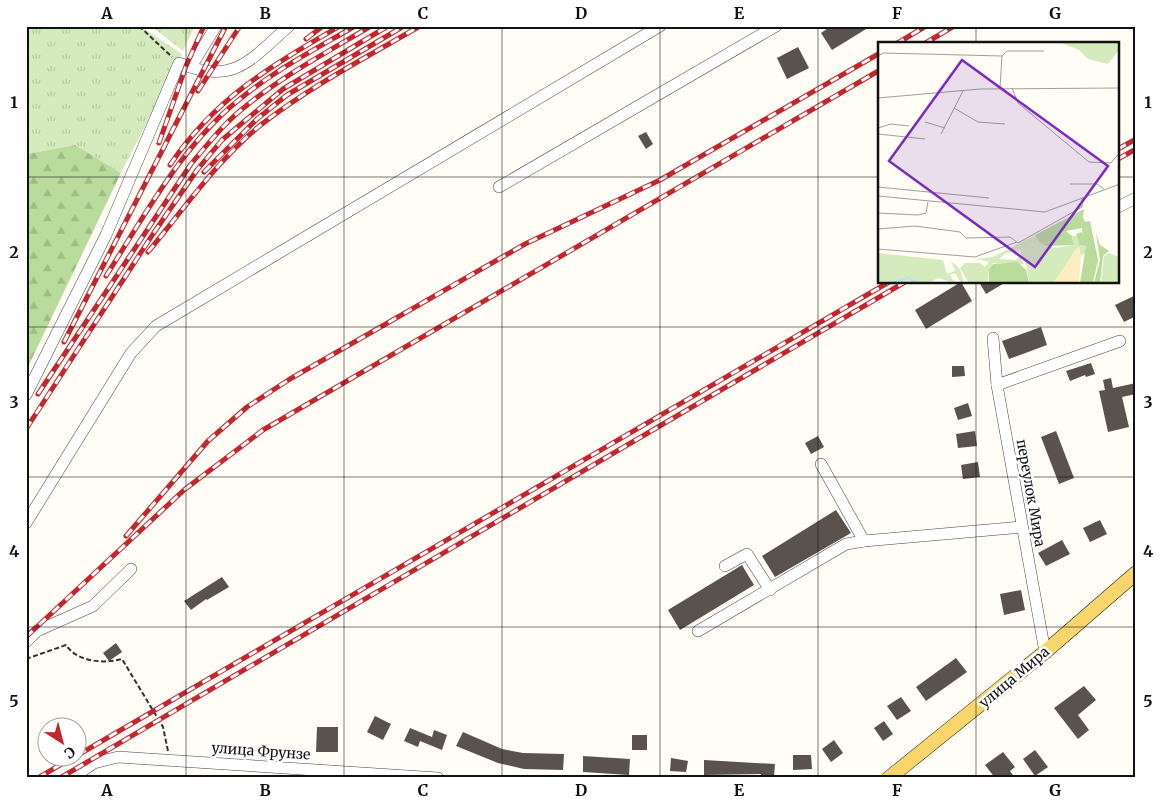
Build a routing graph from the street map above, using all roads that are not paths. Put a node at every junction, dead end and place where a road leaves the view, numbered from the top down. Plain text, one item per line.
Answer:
1 (216, 26) edge
2 (289, 26) edge
3 (660, 26) edge
4 (776, 26) edge
5 (191, 67) junction
6 (498, 187) dead end
7 (1136, 198) edge
8 (1120, 206) edge
9 (993, 338) dead end
10 (1120, 341) dead end
11 (997, 385) junction
12 (26, 395) edge
13 (821, 464) dead end
14 (26, 523) edge
15 (1022, 526) junction
16 (864, 540) junction
17 (725, 566) dead end
18 (132, 570) dead end
19 (1136, 573) edge
20 (770, 590) junction
21 (698, 631) dead end
22 (26, 642) edge
23 (1045, 652) junction
24 (72, 778) edge
25 (438, 778) edge
26 (889, 778) edge

1 - 5 street
2 - 5 street
3 - 14 street
4 - 6 street
5 - 12 street
7 - 8 street
9 - 11 street, переулок Мира
10 - 11 street
11 - 15 street, переулок Мира
13 - 16 street
15 - 16 street
15 - 23 street, переулок Мира
16 - 20 street
17 - 20 street
18 - 22 street
19 - 23 main road, улица Мира
20 - 21 street
23 - 26 main road, улица Мира
24 - 25 street, улица Фрунзе

